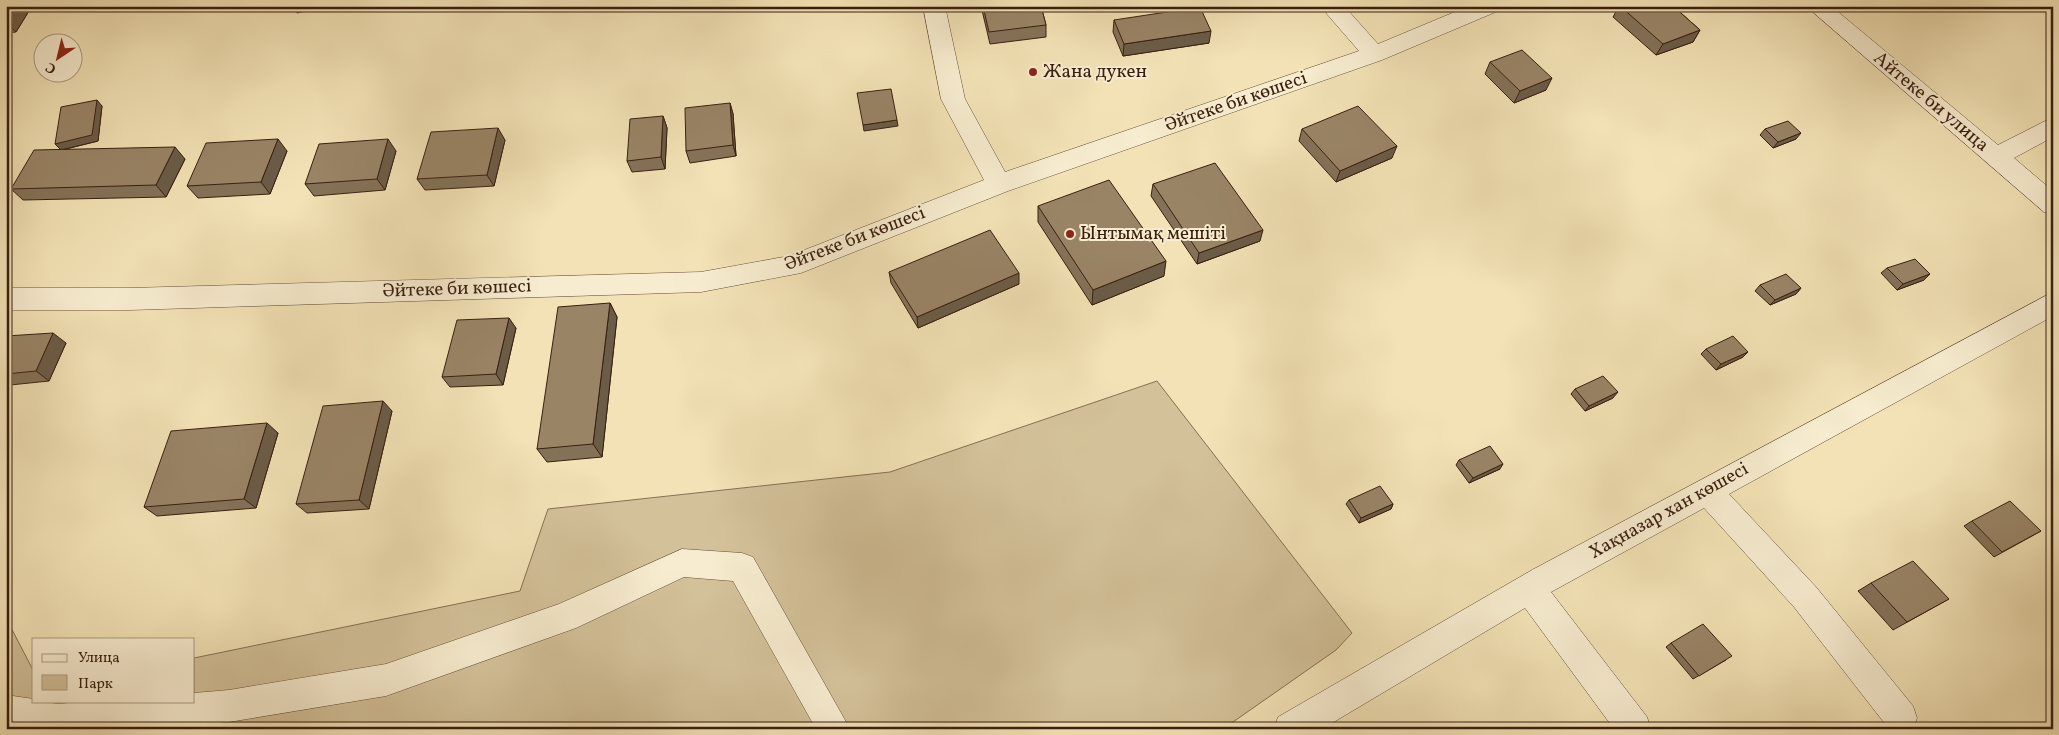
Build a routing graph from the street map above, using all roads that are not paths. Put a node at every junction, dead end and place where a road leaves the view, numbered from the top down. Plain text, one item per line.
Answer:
1 (934, 6) edge
2 (1331, 6) edge
3 (1490, 6) edge
4 (1817, 6) edge
5 (1374, 54) junction
6 (2053, 126) edge
7 (1996, 157) junction
8 (999, 184) junction
9 (2053, 205) edge
10 (6, 299) edge
11 (2053, 303) edge
12 (1706, 491) junction
13 (1529, 588) junction
14 (6, 711) edge
15 (1901, 718) dead end
16 (834, 729) edge
17 (1290, 729) edge
18 (1636, 729) edge

1 - 8 street
2 - 5 street
3 - 5 street, Әйтеке би көшесі
4 - 7 street, Айтеке би улица
5 - 8 street, Әйтеке би көшесі
6 - 7 street, Айтеке би улица
7 - 9 street
8 - 10 street, Әйтеке би көшесі
11 - 12 street, Хақназар хан көшесі
12 - 13 street, Хақназар хан көшесі
12 - 15 street
13 - 17 street, Хақназар хан көшесі
13 - 18 street
14 - 16 street

